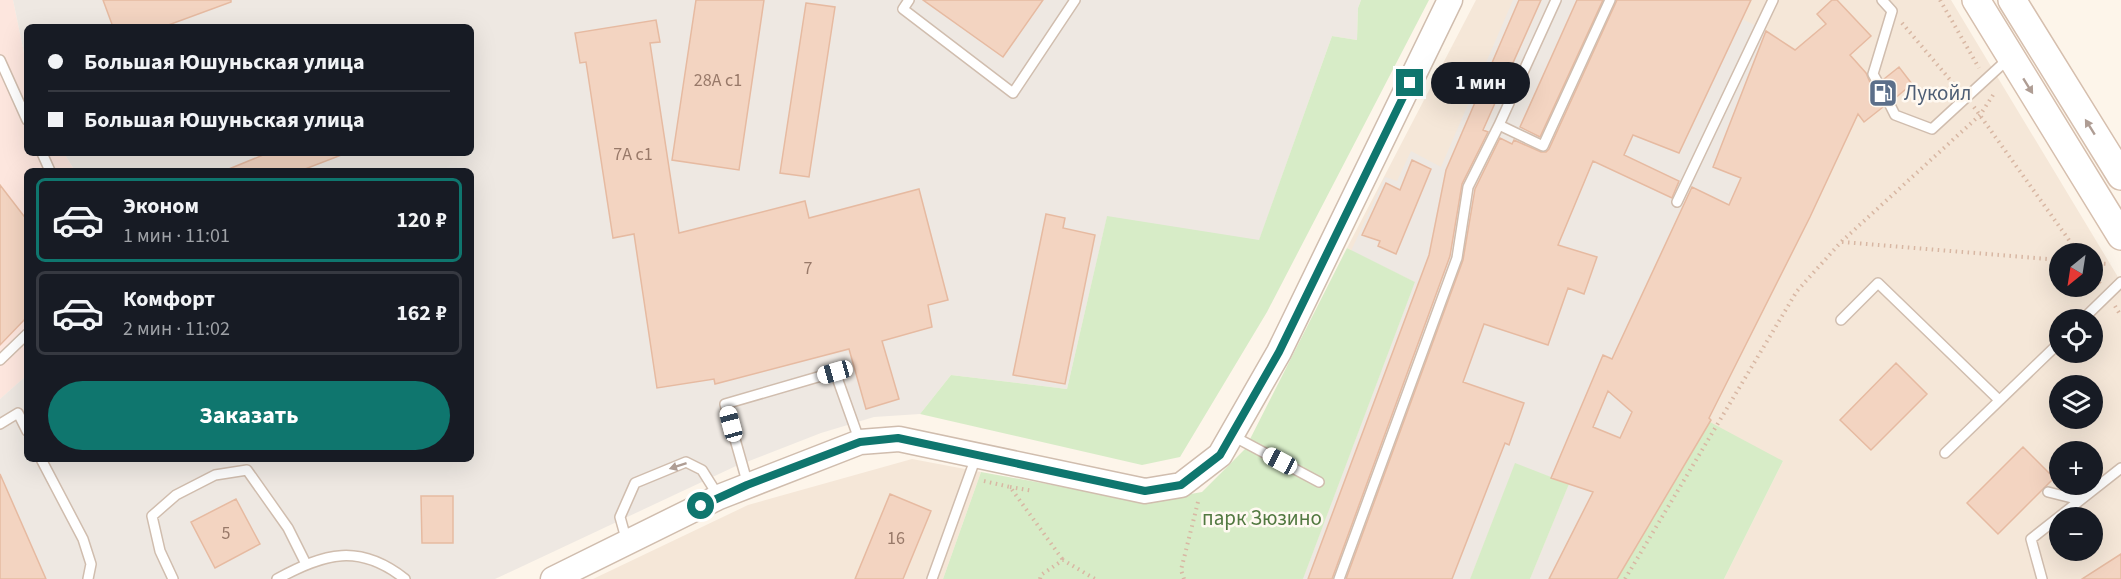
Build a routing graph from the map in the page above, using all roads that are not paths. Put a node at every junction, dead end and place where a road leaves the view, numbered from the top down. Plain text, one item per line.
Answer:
1 (909, 0) edge
2 (1075, 0) edge
3 (1450, 0) edge
4 (1556, 0) edge
5 (1610, 0) edge
6 (1773, 0) edge
7 (1882, 0) edge
8 (1976, 0) edge
9 (2012, 0) edge
10 (2010, 57) junction
11 (0, 60) edge
12 (1878, 83) dead end
13 (1889, 103) dead end
14 (24, 113) edge
15 (1499, 125) junction
16 (2121, 176) edge
17 (1677, 202) dead end
18 (2121, 236) edge
19 (2121, 282) edge
20 (2093, 309) edge
21 (1841, 320) dead end
22 (24, 337) edge
23 (2049, 352) edge
24 (0, 360) edge
25 (1999, 400) junction
26 (0, 424) edge
27 (24, 425) edge
28 (1231, 435) junction
29 (860, 442) junction
30 (1945, 453) dead end
31 (43, 462) edge
32 (973, 466) junction
33 (2121, 468) edge
34 (1319, 482) dead end
35 (747, 485) junction
36 (2048, 492) dead end
37 (719, 497) junction
38 (2080, 500) junction
39 (627, 542) junction
40 (306, 564) junction
41 (88, 579) edge
42 (173, 579) edge
43 (277, 579) edge
44 (405, 579) edge
45 (553, 579) edge
46 (932, 579) edge
47 (1339, 579) edge
48 (2042, 579) edge

1 - 2 lane
3 - 28 street
4 - 15 lane
5 - 15 lane
6 - 17 lane
7 - 12 lane
8 - 10 main road
16 -> 9 main road
10 - 13 lane
10 -> 18 main road
11 - 14 lane
15 - 47 lane
19 - 20 lane
21 - 25 lane
22 - 24 lane
23 - 25 lane
25 - 30 lane
26 - 27 lane
28 - 32 street
28 - 34 lane
29 - 32 street
29 - 35 street
29 - 35 lane
31 - 41 lane
32 - 46 lane
33 - 38 lane
35 - 37 street
36 - 38 lane
37 - 39 street
37 -> 39 lane
38 - 48 lane
39 - 45 street
40 - 42 lane
40 - 43 lane
40 - 44 lane

